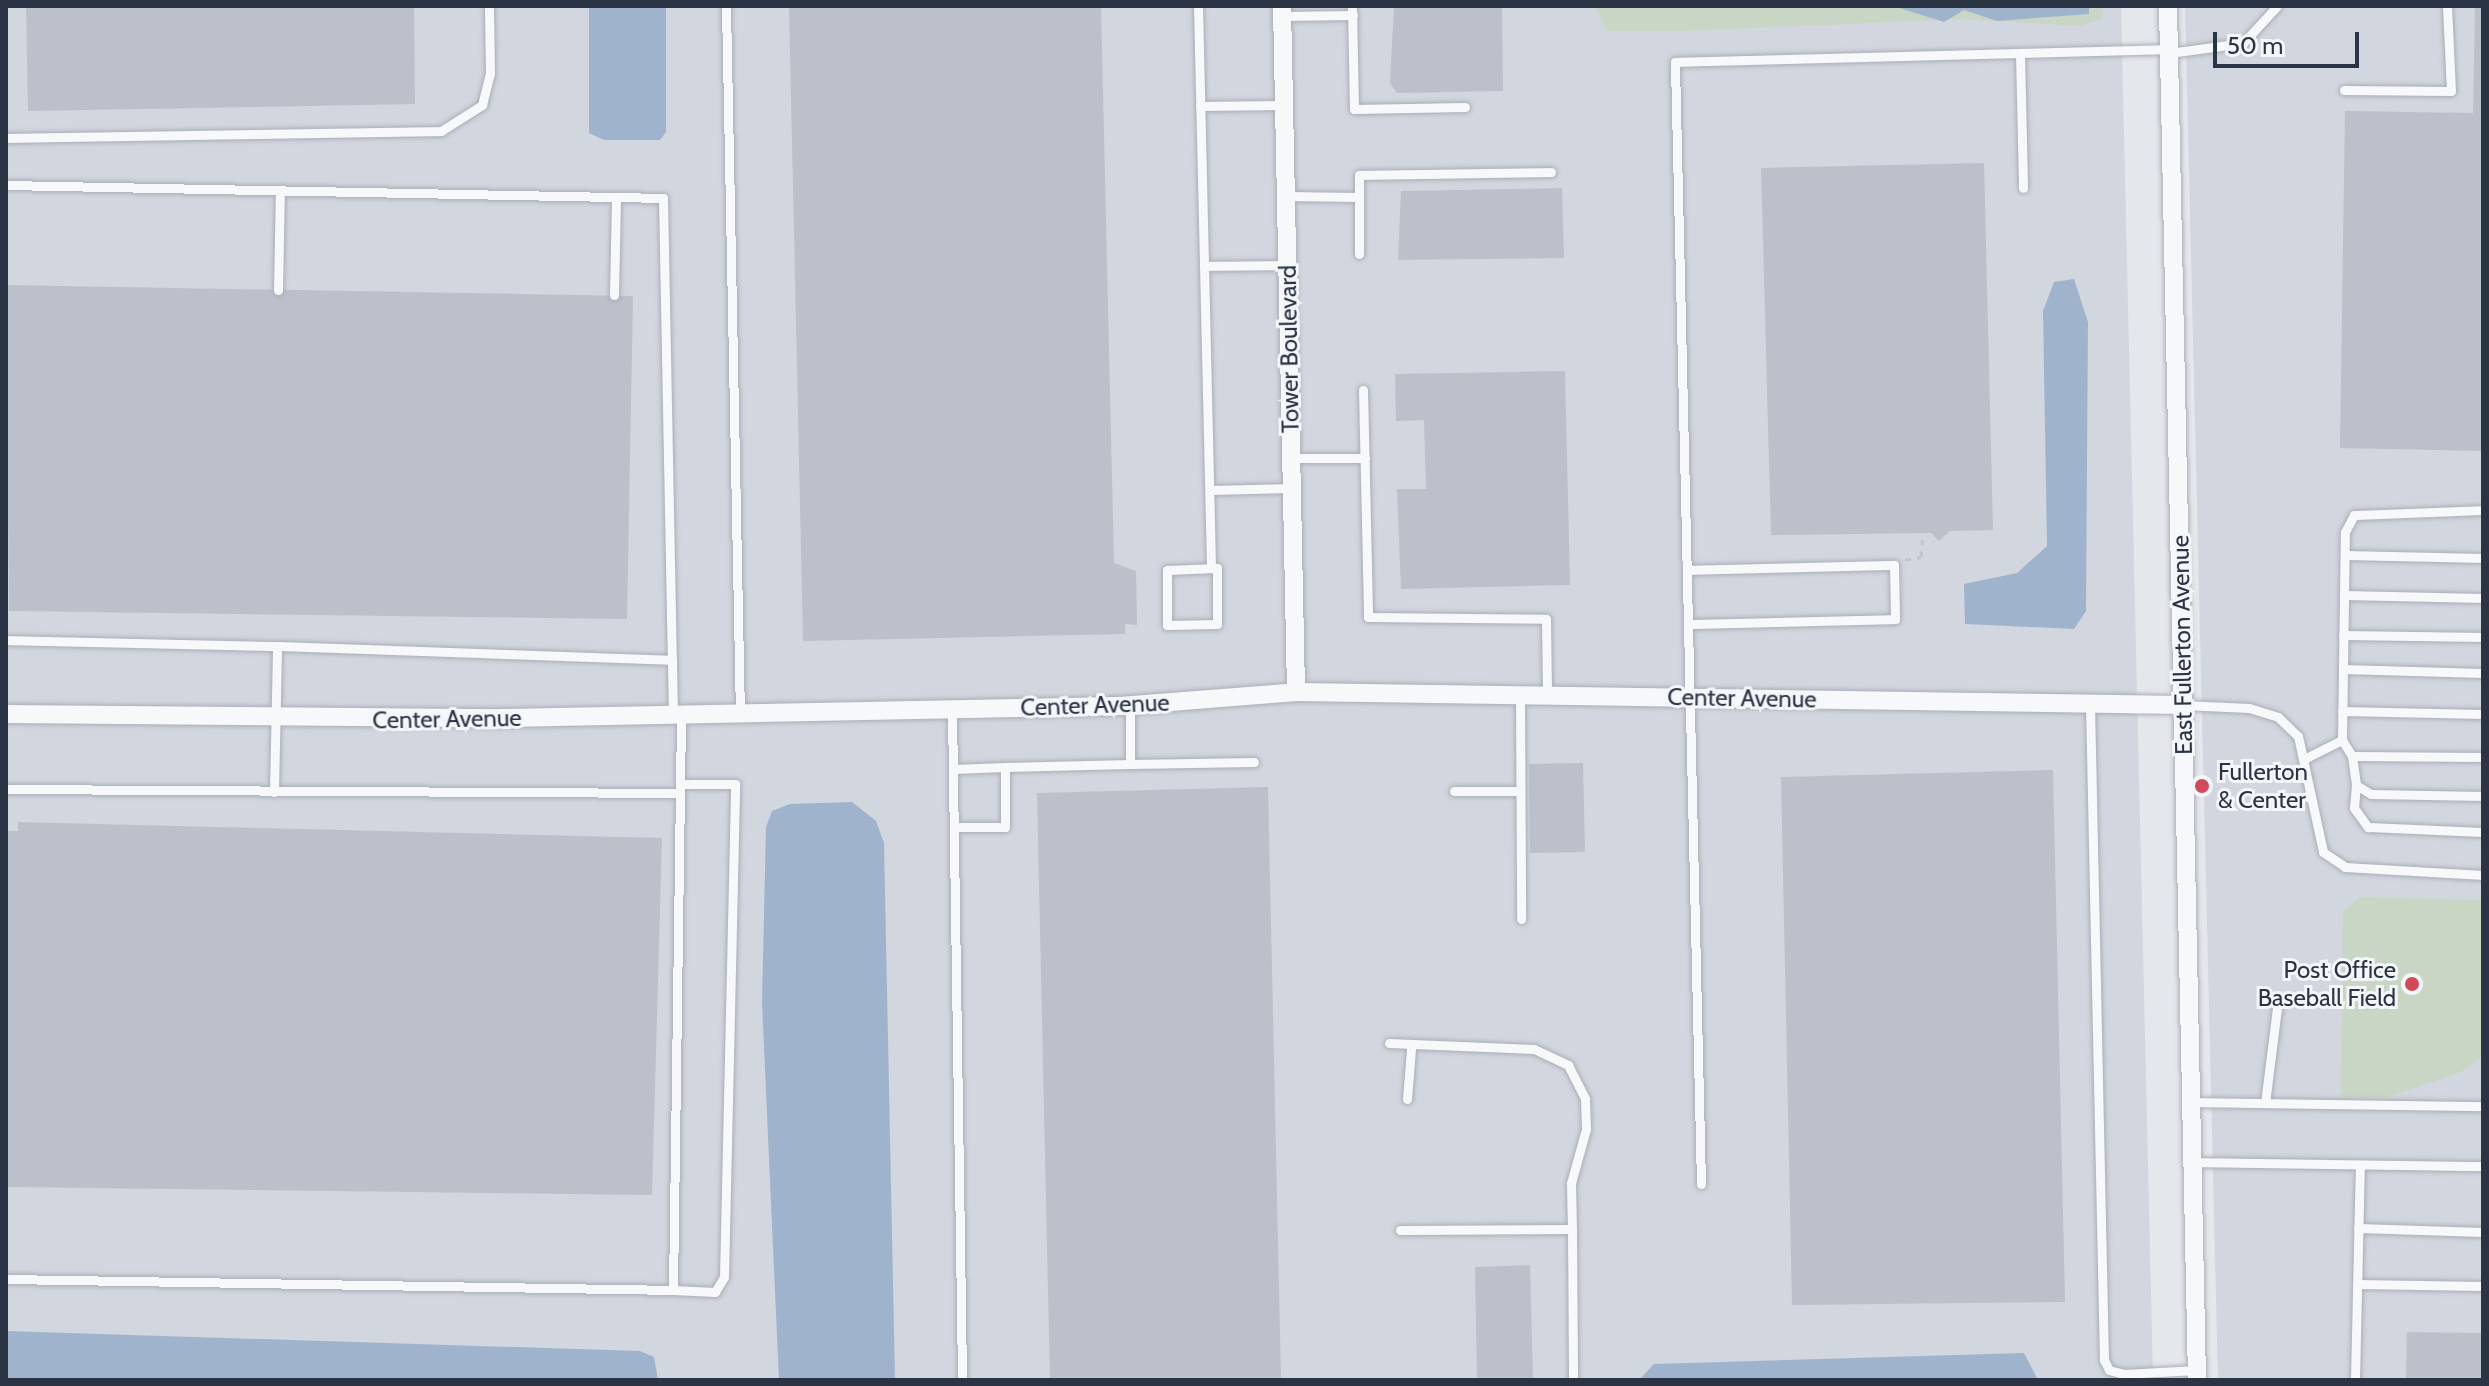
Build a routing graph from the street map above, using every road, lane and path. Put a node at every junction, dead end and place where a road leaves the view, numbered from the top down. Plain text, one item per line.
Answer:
1 (489, 6) edge
2 (726, 6) edge
3 (1198, 6) edge
4 (2168, 6) edge
5 (2277, 6) edge
6 (2447, 6) edge
7 (1352, 10) edge
8 (1282, 11) edge
9 (2169, 51) junction
10 (2020, 53) junction
11 (2344, 90) dead end
12 (1283, 105) junction
13 (1200, 106) junction
14 (1465, 107) dead end
15 (6, 138) edge
16 (1551, 172) dead end
17 (6, 185) edge
18 (2023, 188) dead end
19 (280, 190) junction
20 (1285, 196) junction
21 (616, 197) junction
22 (1358, 197) junction
23 (1359, 254) dead end
24 (1287, 265) junction
25 (1204, 266) junction
26 (278, 290) dead end
27 (614, 295) dead end
28 (1363, 390) dead end
29 (1291, 458) junction
30 (1365, 458) junction
31 (1292, 488) junction
32 (1210, 490) junction
33 (2483, 510) edge
34 (1923, 533) dead end
35 (2345, 555) junction
36 (2483, 558) edge
37 (1894, 565) junction
38 (1211, 568) junction
39 (1687, 570) junction
40 (2344, 595) junction
41 (2483, 598) edge
42 (1688, 624) junction
43 (2343, 635) junction
44 (2483, 637) edge
45 (6, 640) edge
46 (277, 646) junction
47 (672, 660) junction
48 (2343, 669) junction
49 (2483, 673) edge
50 (1296, 692) junction
51 (1520, 695) junction
52 (1547, 695) junction
53 (1689, 697) junction
54 (2090, 704) junction
55 (2183, 705) junction
56 (1130, 706) junction
57 (952, 710) junction
58 (2342, 711) junction
59 (6, 714) edge
60 (740, 714) junction
61 (2483, 714) edge
62 (677, 715) junction
63 (276, 718) junction
64 (2342, 740) junction
65 (2352, 756) junction
66 (2483, 757) edge
67 (2306, 758) junction
68 (1254, 762) dead end
69 (1130, 764) junction
70 (1005, 767) junction
71 (953, 769) junction
72 (2356, 785) junction
73 (680, 788) junction
74 (6, 789) edge
75 (1454, 791) dead end
76 (1520, 791) junction
77 (274, 792) junction
78 (2483, 796) edge
79 (954, 827) junction
80 (2483, 832) edge
81 (2483, 875) edge
82 (1521, 919) dead end
83 (2278, 1000) dead end
84 (1389, 1043) dead end
85 (1411, 1049) junction
86 (1407, 1099) dead end
87 (2191, 1102) junction
88 (2265, 1103) junction
89 (2483, 1106) edge
90 (2192, 1162) junction
91 (2360, 1165) junction
92 (2483, 1166) edge
93 (1701, 1184) dead end
94 (2358, 1228) junction
95 (1572, 1229) junction
96 (1400, 1230) dead end
97 (2483, 1232) edge
98 (6, 1279) edge
99 (2357, 1284) junction
100 (2483, 1286) edge
101 (673, 1290) junction
102 (2196, 1375) edge
103 (962, 1380) edge
104 (1573, 1380) edge
105 (2355, 1380) edge

1 - 15 lane
2 - 60 lane
3 - 13 lane
4 - 9 street, East Fullerton Avenue
5 - 9 lane
6 - 11 lane
7 - 8 lane
7 - 14 lane
8 - 12 street, Tower Boulevard
9 - 10 lane
9 - 55 street, East Fullerton Avenue
10 - 18 lane
10 - 39 lane
12 - 13 lane
12 - 20 street, Tower Boulevard
13 - 25 lane
16 - 22 lane
17 - 19 lane
19 - 21 lane
19 - 26 lane
20 - 22 lane
20 - 24 street, Tower Boulevard
21 - 27 lane
21 - 47 lane
22 - 23 lane
24 - 25 lane
24 - 29 street, Tower Boulevard
25 - 32 lane
28 - 30 lane
29 - 30 lane
29 - 31 street, Tower Boulevard
30 - 52 lane
31 - 32 lane
31 - 50 street, Tower Boulevard
32 - 38 lane
33 - 35 lane
34 - 37 path
35 - 36 lane
35 - 40 lane
37 - 39 lane
37 - 42 lane
38 - 38 lane
39 - 42 lane
40 - 41 lane
40 - 43 lane
42 - 53 lane
43 - 44 lane
43 - 48 lane
45 - 46 lane
46 - 47 lane
46 - 63 lane
47 - 62 lane
48 - 49 lane
48 - 58 lane
50 - 51 street, Center Avenue
50 - 56 street, Center Avenue
51 - 52 street, Center Avenue
51 - 76 lane
52 - 53 street, Center Avenue
53 - 54 street, Center Avenue
53 - 93 lane
54 - 55 street, Center Avenue
54 - 102 lane
55 - 67 lane
55 - 87 street, East Fullerton Avenue
56 - 57 street, Center Avenue
56 - 69 lane
57 - 60 street, Center Avenue
57 - 71 lane
58 - 61 lane
58 - 64 lane
59 - 63 street, Center Avenue
60 - 62 street, Center Avenue
62 - 63 street, Center Avenue
62 - 73 lane
63 - 77 lane
64 - 65 lane
64 - 67 lane
65 - 66 lane
65 - 72 lane
67 - 81 lane
68 - 69 lane
69 - 70 lane
70 - 71 lane
70 - 79 lane
71 - 79 lane
72 - 78 lane
72 - 80 lane
73 - 77 lane
73 - 101 lane
73 - 101 lane
74 - 77 lane
75 - 76 lane
76 - 82 lane
79 - 103 lane
83 - 88 lane
84 - 85 lane
85 - 86 lane
85 - 95 lane
87 - 88 lane
87 - 90 street, East Fullerton Avenue
88 - 89 lane
90 - 91 lane
90 - 102 street, East Fullerton Avenue
91 - 92 lane
91 - 94 lane
94 - 97 lane
94 - 99 lane
95 - 96 lane
95 - 104 lane
98 - 101 lane
99 - 100 lane
99 - 105 lane

